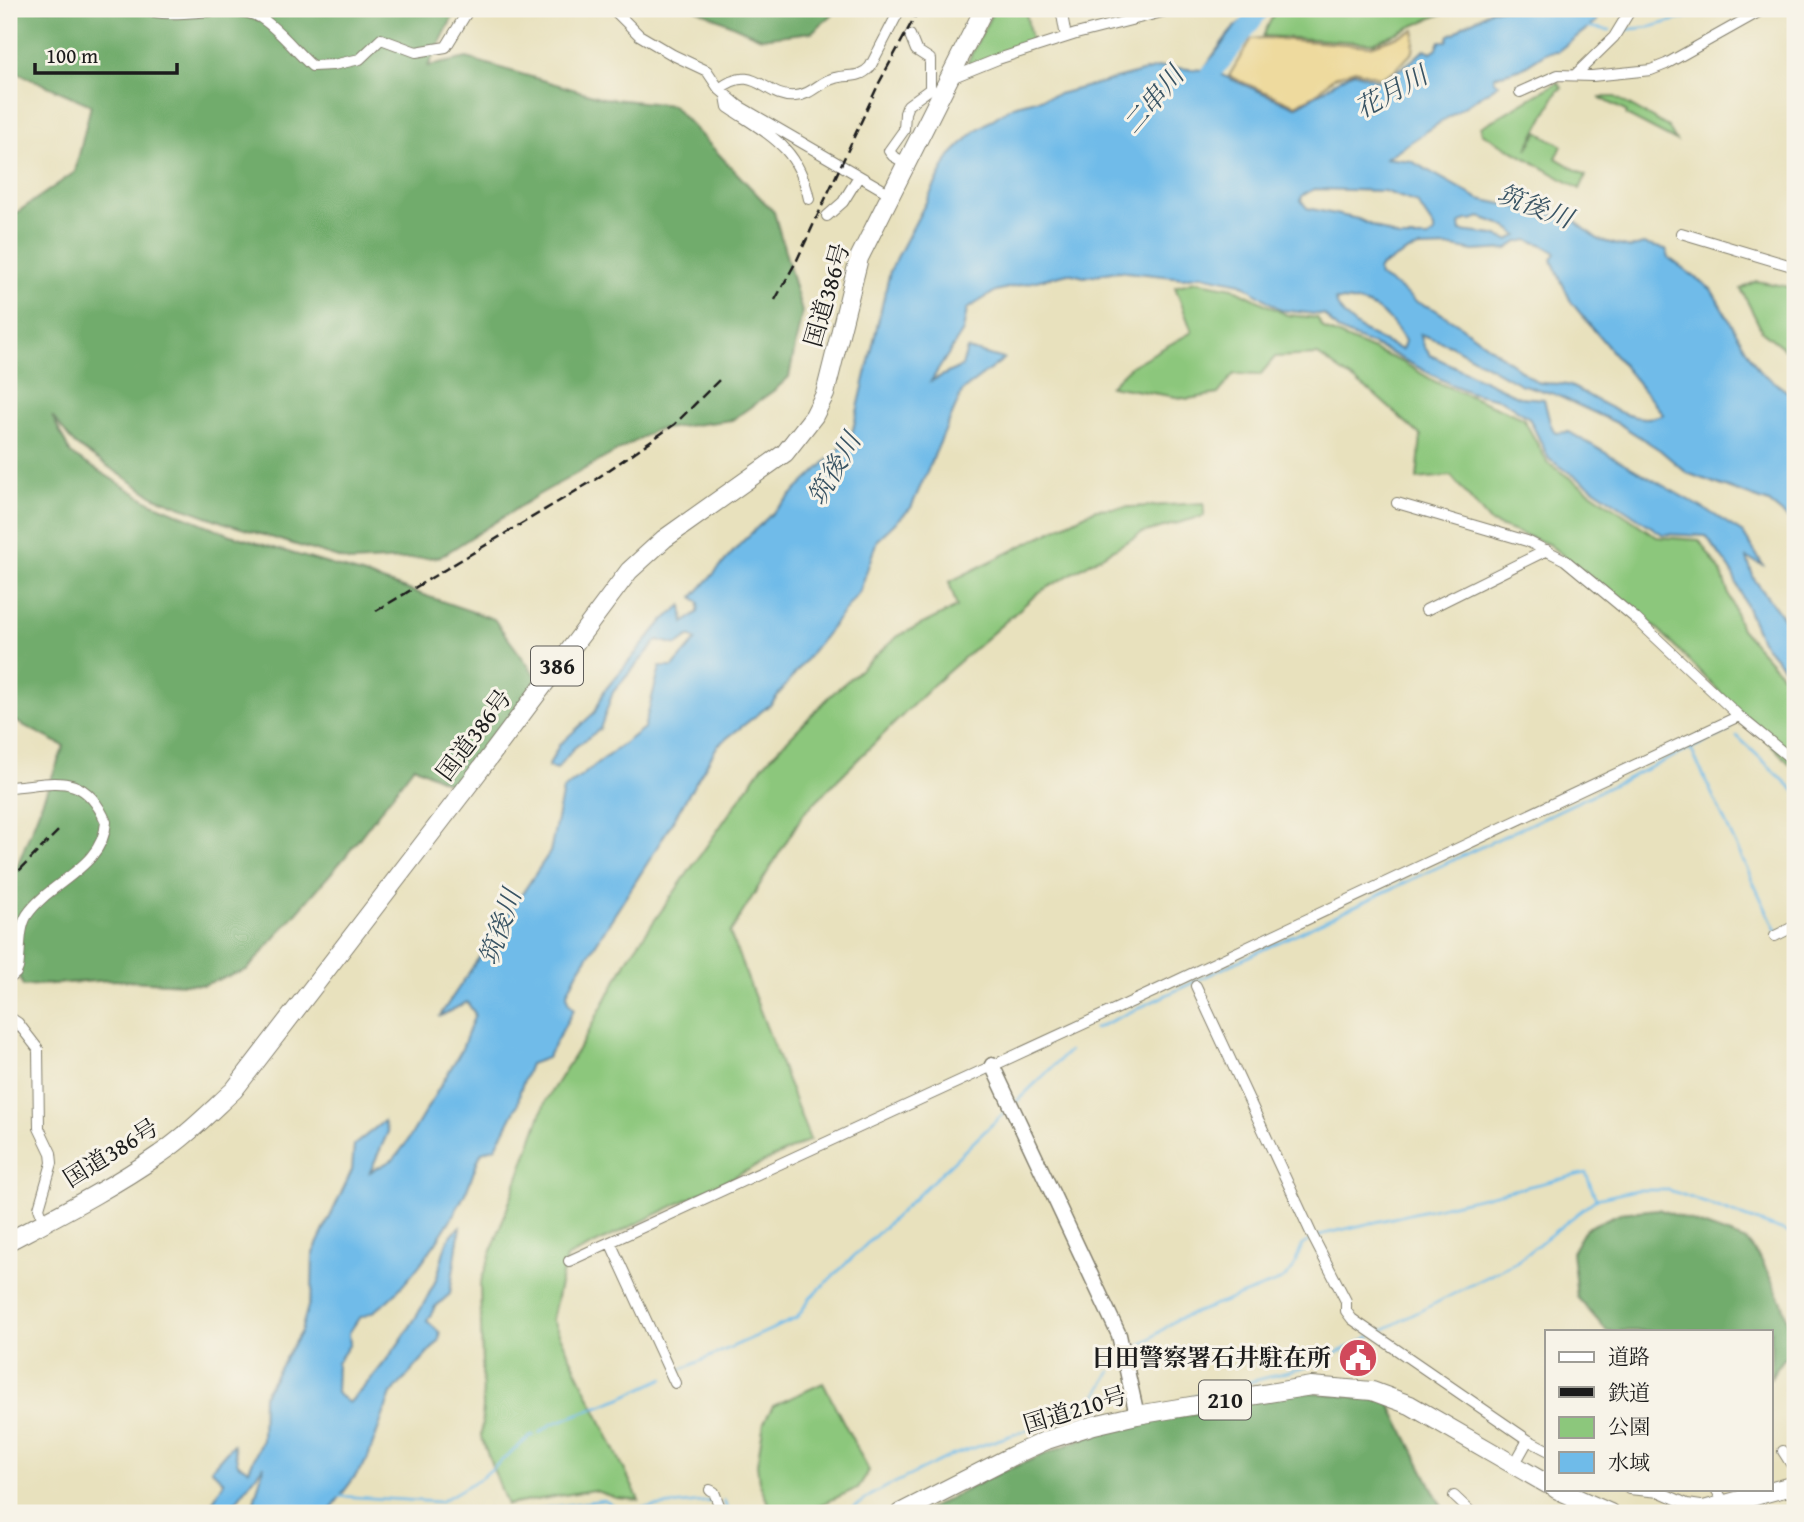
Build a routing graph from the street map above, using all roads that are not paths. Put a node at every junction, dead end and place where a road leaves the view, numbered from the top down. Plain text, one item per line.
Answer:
1 (144, 9) edge
2 (469, 9) edge
3 (613, 9) edge
4 (900, 9) edge
5 (984, 9) edge
6 (1062, 9) edge
7 (1124, 9) edge
8 (1174, 9) edge
9 (1631, 9) edge
10 (1765, 9) edge
11 (1126, 20) junction
12 (910, 35) dead end
13 (1066, 37) junction
14 (871, 54) junction
15 (861, 63) dead end
16 (1575, 75) junction
17 (948, 79) junction
18 (723, 92) junction
19 (1520, 92) dead end
20 (907, 164) junction
21 (859, 176) junction
22 (893, 195) junction
23 (808, 199) dead end
24 (827, 216) dead end
25 (1681, 233) dead end
26 (1795, 267) edge
27 (1397, 503) dead end
28 (1547, 550) junction
29 (1426, 610) dead end
30 (1740, 716) junction
31 (1795, 762) edge
32 (9, 788) edge
33 (1795, 926) edge
34 (1775, 936) dead end
35 (9, 979) edge
36 (1196, 986) dead end
37 (9, 1017) edge
38 (992, 1065) junction
39 (44, 1222) junction
40 (9, 1241) edge
41 (610, 1242) junction
42 (569, 1261) dead end
43 (675, 1383) dead end
44 (1137, 1415) junction
45 (1528, 1440) junction
46 (1545, 1449) edge
47 (1783, 1451) dead end
48 (1514, 1465) junction
49 (1795, 1470) edge
50 (1545, 1482) edge
51 (1795, 1485) edge
52 (710, 1490) dead end
53 (1557, 1490) edge
54 (1639, 1490) edge
55 (1454, 1496) dead end
56 (1721, 1503) edge
57 (1573, 1506) edge
58 (722, 1513) edge
59 (900, 1513) edge
60 (1472, 1513) edge
61 (1610, 1513) edge
62 (1693, 1513) edge

1 - 2 street
3 - 18 street
4 - 14 street
5 - 17 highway, 国道386号 / 386
6 - 13 street
7 - 11 street
8 - 11 street
9 - 16 street
10 - 16 street
11 - 13 street
12 - 20 street
13 - 17 street
14 - 15 street
14 - 18 street
16 - 19 street
17 - 20 highway, 国道386号 / 386
18 - 21 street
18 - 23 street
20 - 22 highway, 国道386号 / 386
21 - 22 street
21 - 24 street
22 - 39 highway, 国道386号 / 386
25 - 26 street
27 - 28 street
28 - 29 street
28 - 30 street
30 - 31 street
30 - 38 street
32 - 35 street
33 - 34 street
36 - 45 street
37 - 39 street
38 - 41 street
38 - 44 street
39 - 40 highway, 国道386号 / 386
41 - 42 street
41 - 43 street
44 - 48 highway, 国道210号 / 210
44 - 59 highway, 国道210号 / 210
45 - 46 street
45 - 48 street
47 - 49 street
48 - 50 highway, 国道210号 / 210
51 - 56 highway
52 - 58 street
53 - 57 highway
54 - 56 street
55 - 60 street
56 - 62 highway
57 - 61 highway

